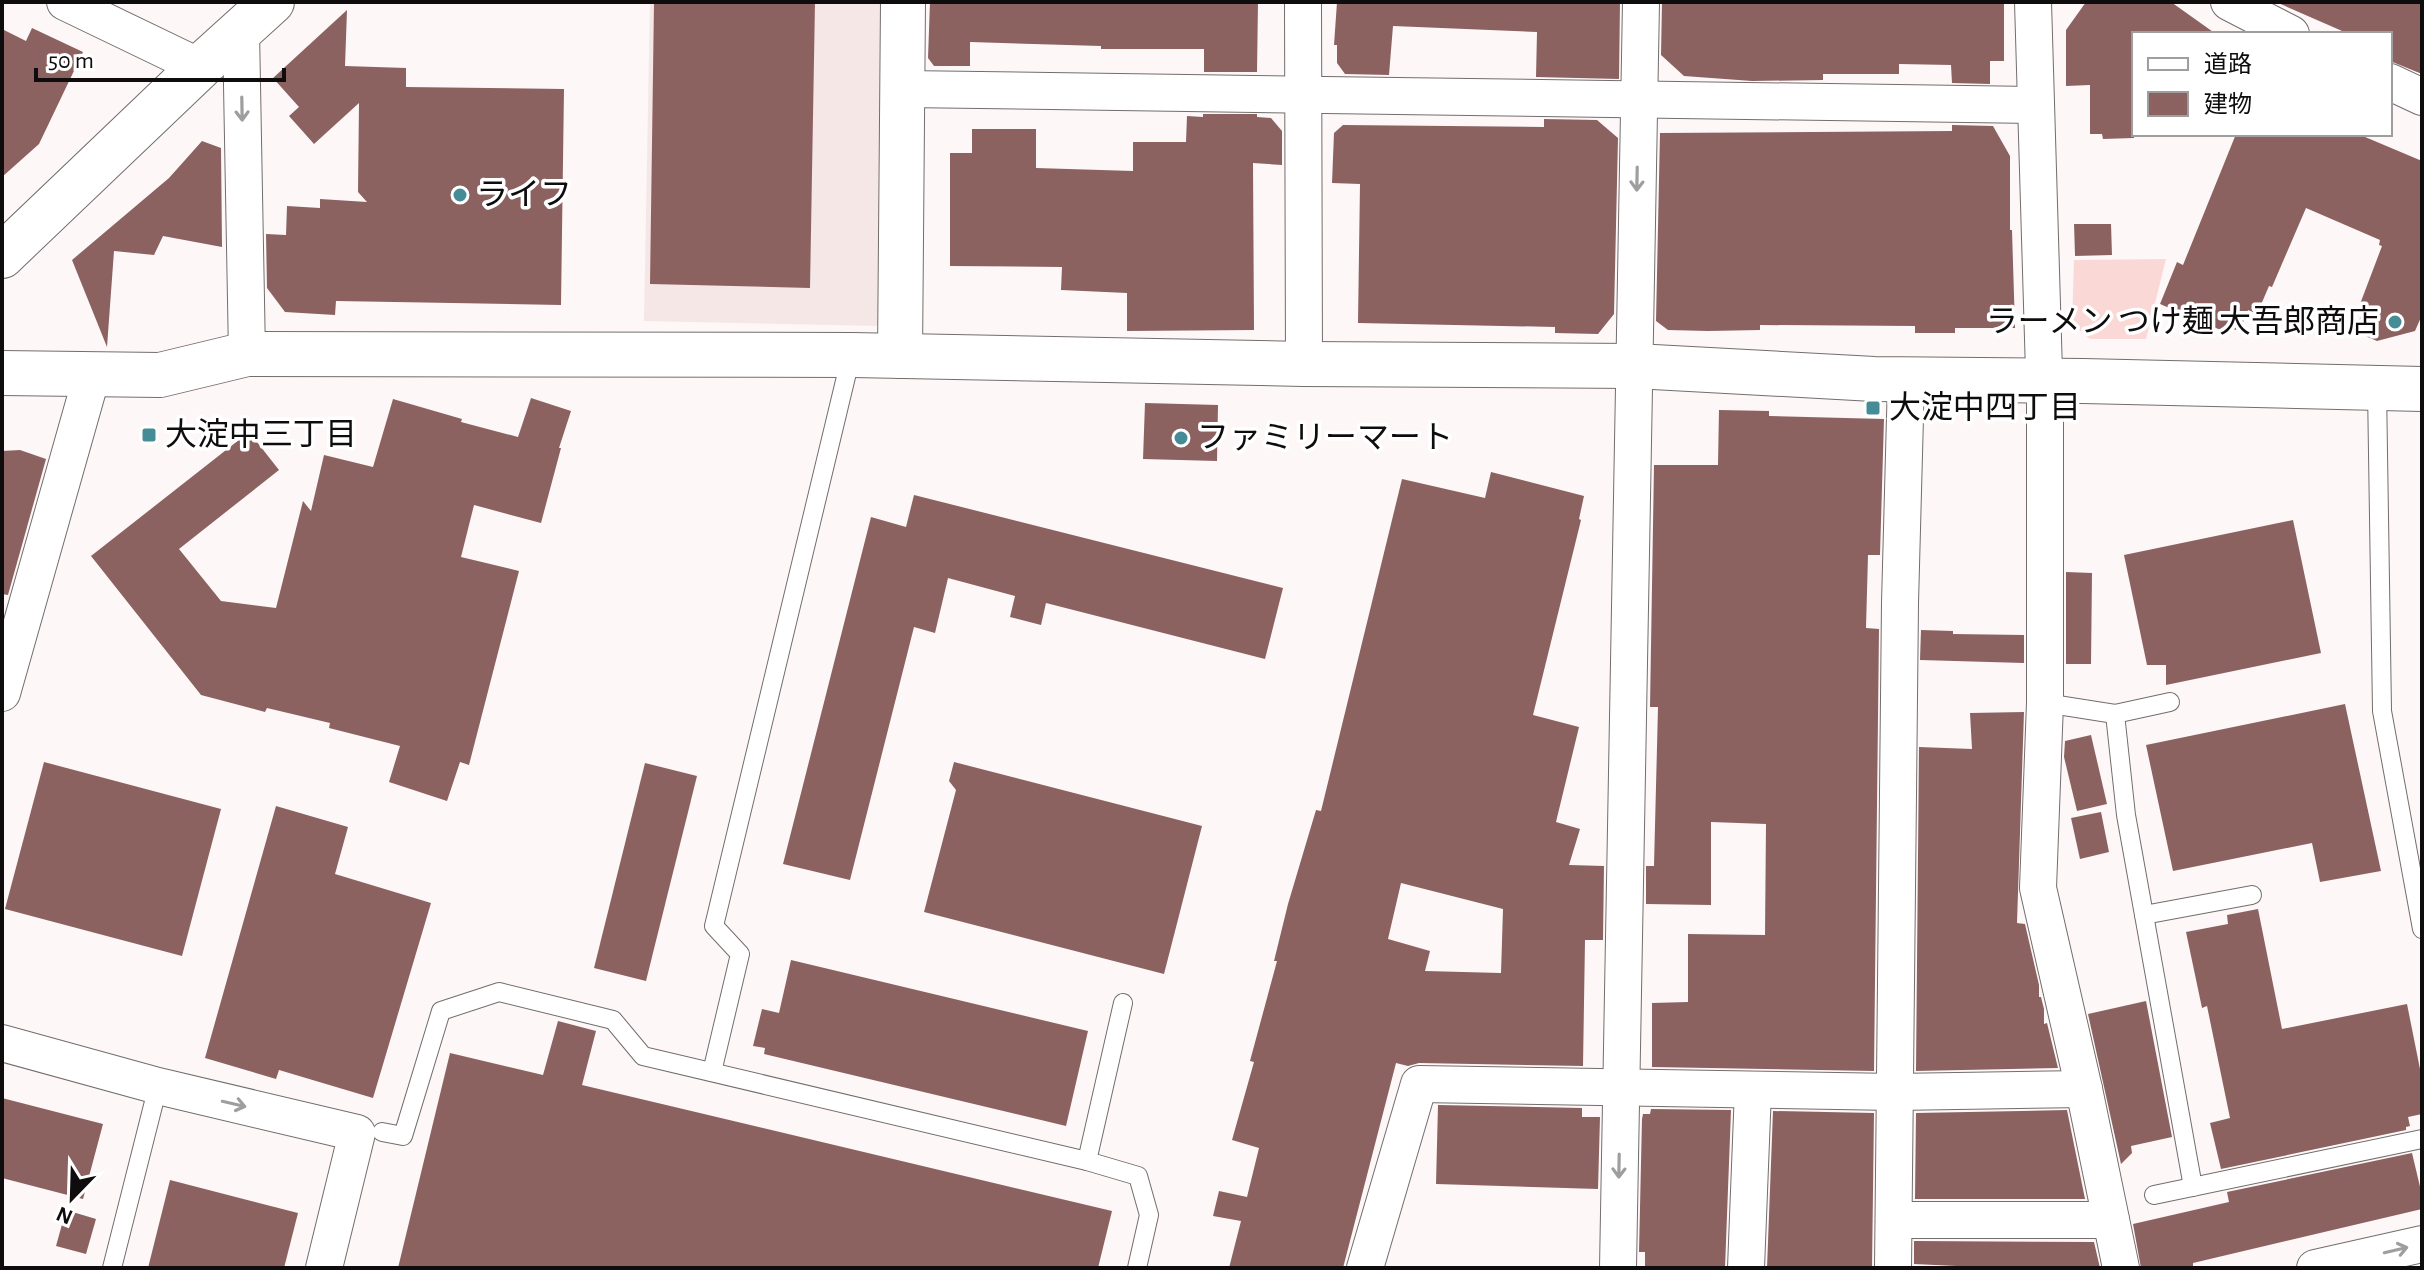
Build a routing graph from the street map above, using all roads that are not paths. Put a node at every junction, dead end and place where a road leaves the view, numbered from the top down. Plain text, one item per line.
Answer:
1 (65, 2) edge
2 (272, 2) edge
3 (903, 2) edge
4 (1303, 2) edge
5 (1641, 2) edge
6 (2033, 2) edge
7 (2247, 6) edge
8 (241, 31) junction
9 (2288, 32) edge
10 (200, 67) junction
11 (2392, 83) edge
12 (904, 89) junction
13 (1301, 93) junction
14 (2422, 97) edge
15 (1638, 101) junction
16 (2036, 105) junction
17 (2, 256) edge
18 (247, 354) junction
19 (852, 355) junction
20 (900, 356) junction
21 (1304, 364) junction
22 (1635, 366) junction
23 (2, 373) edge
24 (92, 375) junction
25 (1906, 380) junction
26 (2044, 380) junction
27 (2377, 388) junction
28 (2422, 389) edge
29 (2, 693) edge
30 (2170, 702) dead end
31 (2045, 703) junction
32 (2115, 714) junction
33 (2252, 895) dead end
34 (2144, 915) junction
35 (2422, 929) edge
36 (1123, 1003) dead end
37 (2, 1043) edge
38 (712, 1072) junction
39 (158, 1086) junction
40 (1620, 1088) junction
41 (2084, 1089) junction
42 (1753, 1090) junction
43 (1895, 1092) junction
44 (382, 1132) dead end
45 (2422, 1139) edge
46 (1087, 1161) junction
47 (2193, 1187) junction
48 (2154, 1195) dead end
49 (1894, 1220) junction
50 (2111, 1220) junction
51 (2422, 1244) edge
52 (112, 1268) edge
53 (324, 1268) edge
54 (1137, 1268) edge
55 (1365, 1268) edge
56 (1618, 1268) edge
57 (1746, 1268) edge
58 (1893, 1268) edge
59 (2121, 1268) edge
60 (2315, 1268) edge

1 - 10 street
2 - 8 street
3 - 12 street
4 - 13 street
5 - 15 street
6 - 16 street
7 - 9 street
8 - 10 street
8 -> 18 street
10 - 17 street
11 - 14 street
12 - 13 street
12 - 20 street
13 - 15 street
13 - 21 street
15 - 16 street
15 -> 22 street
16 - 26 street
18 - 19 street
18 - 24 street
19 - 20 street
19 - 38 lane
20 - 21 street
21 - 22 street
22 - 25 street
22 - 40 street
23 - 24 street
24 - 29 street
25 - 26 street
25 - 43 street
26 - 27 street
26 - 31 street
27 - 28 street
27 - 35 lane
30 - 32 lane
31 - 32 lane
31 - 41 street
32 - 34 lane
33 - 34 lane
34 - 47 lane
36 - 46 lane
37 - 39 street
38 - 44 lane
38 - 46 lane
39 - 52 lane
39 -> 53 street
40 - 42 street
40 - 55 street
40 -> 56 street
41 - 43 street
41 - 50 street
42 - 43 street
42 - 57 street
43 - 49 street
45 - 47 lane
46 - 54 lane
47 - 48 lane
49 - 50 street
49 - 58 street
50 - 59 street
60 -> 51 street

